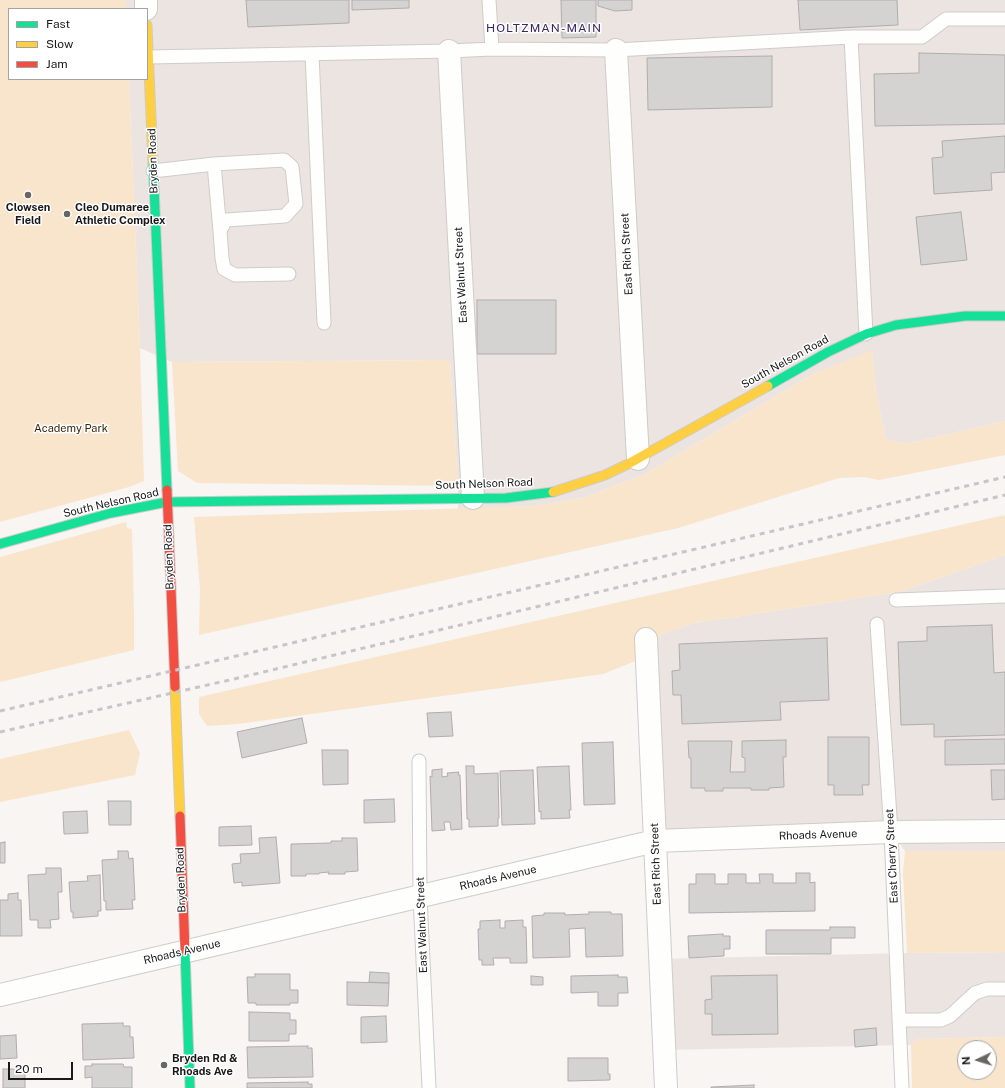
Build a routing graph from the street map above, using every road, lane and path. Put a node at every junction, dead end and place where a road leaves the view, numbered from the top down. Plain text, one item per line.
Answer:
1 (489, 0) edge
2 (1005, 19) edge
3 (851, 38) junction
4 (148, 41) edge
5 (492, 49) junction
6 (616, 50) junction
7 (449, 51) junction
8 (312, 54) junction
9 (149, 57) junction
10 (214, 164) junction
11 (153, 171) junction
12 (220, 231) junction
13 (289, 274) dead end
14 (1005, 316) edge
15 (324, 323) dead end
16 (866, 334) junction
17 (638, 459) junction
18 (473, 498) junction
19 (167, 502) junction
20 (0, 544) edge
21 (1005, 596) edge
22 (896, 600) dead end
23 (877, 624) dead end
24 (646, 639) dead end
25 (419, 761) dead end
26 (1005, 831) edge
27 (891, 832) junction
28 (655, 841) junction
29 (420, 896) junction
30 (184, 951) junction
31 (1005, 989) edge
32 (0, 995) edge
33 (899, 1020) junction
34 (190, 1088) edge
35 (428, 1088) edge
36 (666, 1088) edge
37 (902, 1088) edge

1 - 5 lane
2 - 3 lane
3 - 6 lane
3 - 16 lane
4 - 9 street, Bryden Road
5 - 6 lane
5 - 7 lane
6 - 17 street, East Rich Street
7 - 8 lane
7 - 18 street, East Walnut Street
8 - 9 lane
8 - 15 lane
9 - 11 street, Bryden Road
10 - 11 lane
10 - 12 lane
10 - 12 lane
11 - 19 street, Bryden Road
12 - 13 lane
14 - 16 street, South Nelson Road
16 - 17 street, South Nelson Road
17 - 18 street, South Nelson Road
18 - 19 street, South Nelson Road
19 - 20 street, South Nelson Road
19 - 30 street, Bryden Road
21 - 22 lane
23 - 27 lane, East Cherry Street
24 - 28 street, East Rich Street
25 - 29 lane, East Walnut Street
26 - 27 street, Rhoads Avenue
27 - 28 street, Rhoads Avenue
27 - 33 lane, East Cherry Street
28 - 29 street, Rhoads Avenue
28 - 36 street, East Rich Street
29 - 30 street, Rhoads Avenue
29 - 35 lane, East Walnut Street
30 - 32 street, Rhoads Avenue
30 - 34 street, Bryden Road
31 - 33 lane
33 - 37 lane, East Cherry Street

